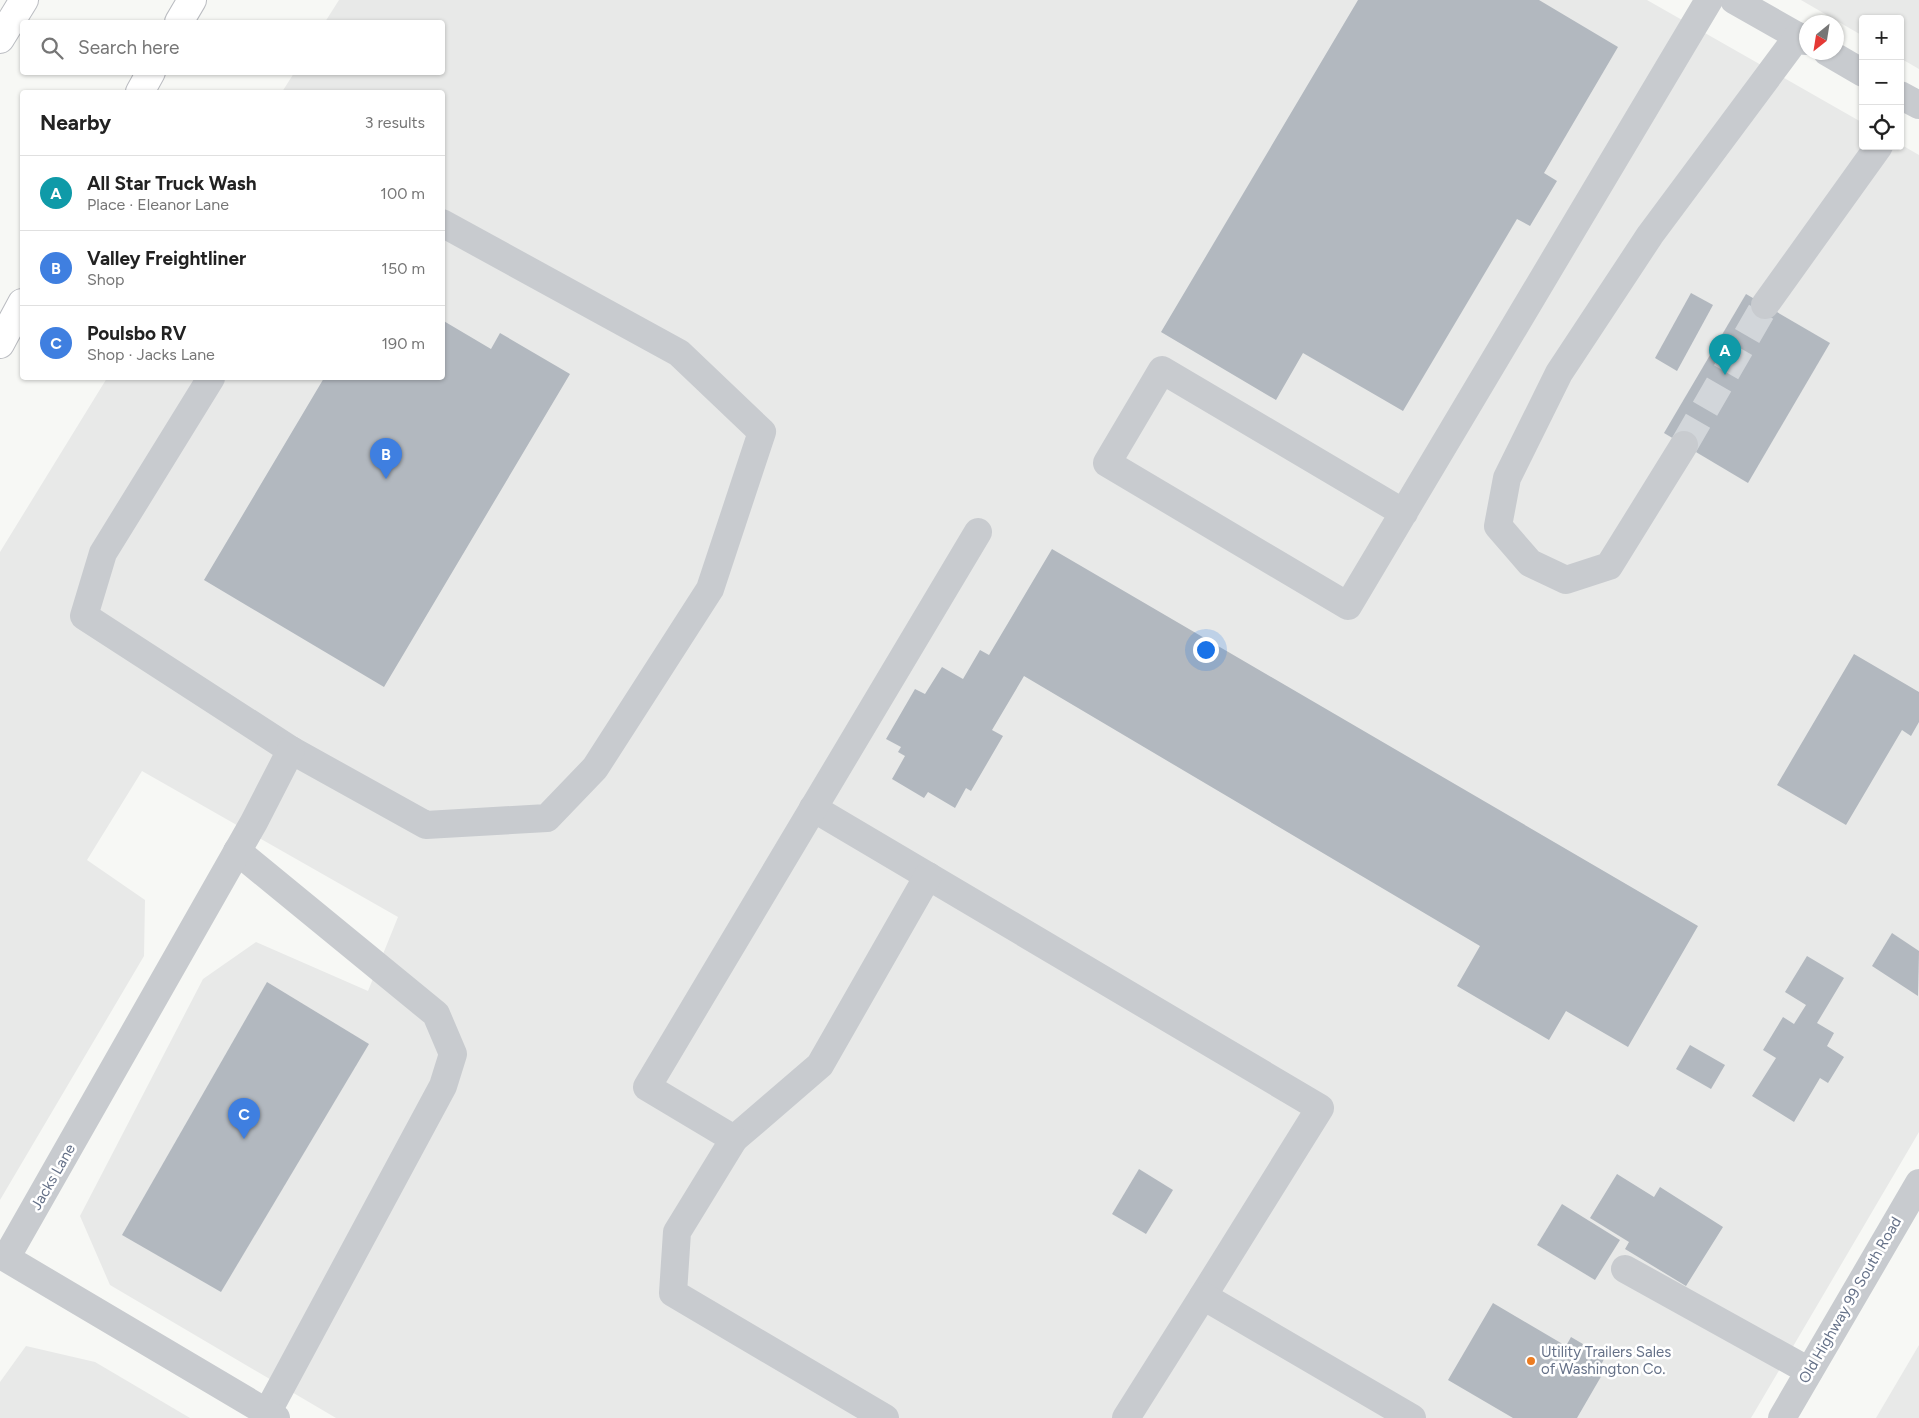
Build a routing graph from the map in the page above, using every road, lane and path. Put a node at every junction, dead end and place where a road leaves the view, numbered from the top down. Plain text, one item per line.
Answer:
1 (24, 0) edge
2 (192, 0) edge
3 (1708, 0) edge
4 (1734, 0) edge
5 (180, 20) edge
6 (1799, 37) edge
7 (0, 39) edge
8 (1799, 43) edge
9 (1841, 60) edge
10 (1859, 71) edge
11 (149, 75) edge
12 (141, 90) edge
13 (1876, 150) edge
14 (445, 225) edge
15 (1765, 305) tunnel mouth
16 (20, 307) edge
17 (0, 344) edge
18 (210, 380) edge
19 (1684, 444) tunnel mouth
20 (1404, 513) junction
21 (978, 532) dead end
22 (292, 750) junction
23 (813, 808) junction
24 (237, 852) junction
25 (928, 876) junction
26 (734, 1139) junction
27 (1919, 1183) edge
28 (3, 1263) edge
29 (1625, 1269) dead end
30 (1203, 1296) junction
31 (1809, 1371) junction
32 (271, 1415) edge
33 (885, 1418) edge
34 (1126, 1418) edge
35 (1412, 1418) edge
36 (1782, 1418) edge

1 - 7 highway
2 - 5 highway
3 - 20 street
4 - 6 street
8 - 19 street
9 - 10 street
11 - 12 highway
13 - 15 street
14 - 22 street
16 - 17 highway
18 - 22 street
20 - 20 street
21 - 23 street
22 - 24 street, Jacks Lane
23 - 25 street
23 - 26 street
24 - 28 street, Jacks Lane
24 - 32 street
25 - 26 street
25 - 30 street
26 - 33 street
27 - 31 street, Old Highway 99 South Road
28 - 32 street, Jacks Lane
29 - 31 street
30 - 34 street
30 - 35 street
31 - 36 street, Old Highway 99 South Road

